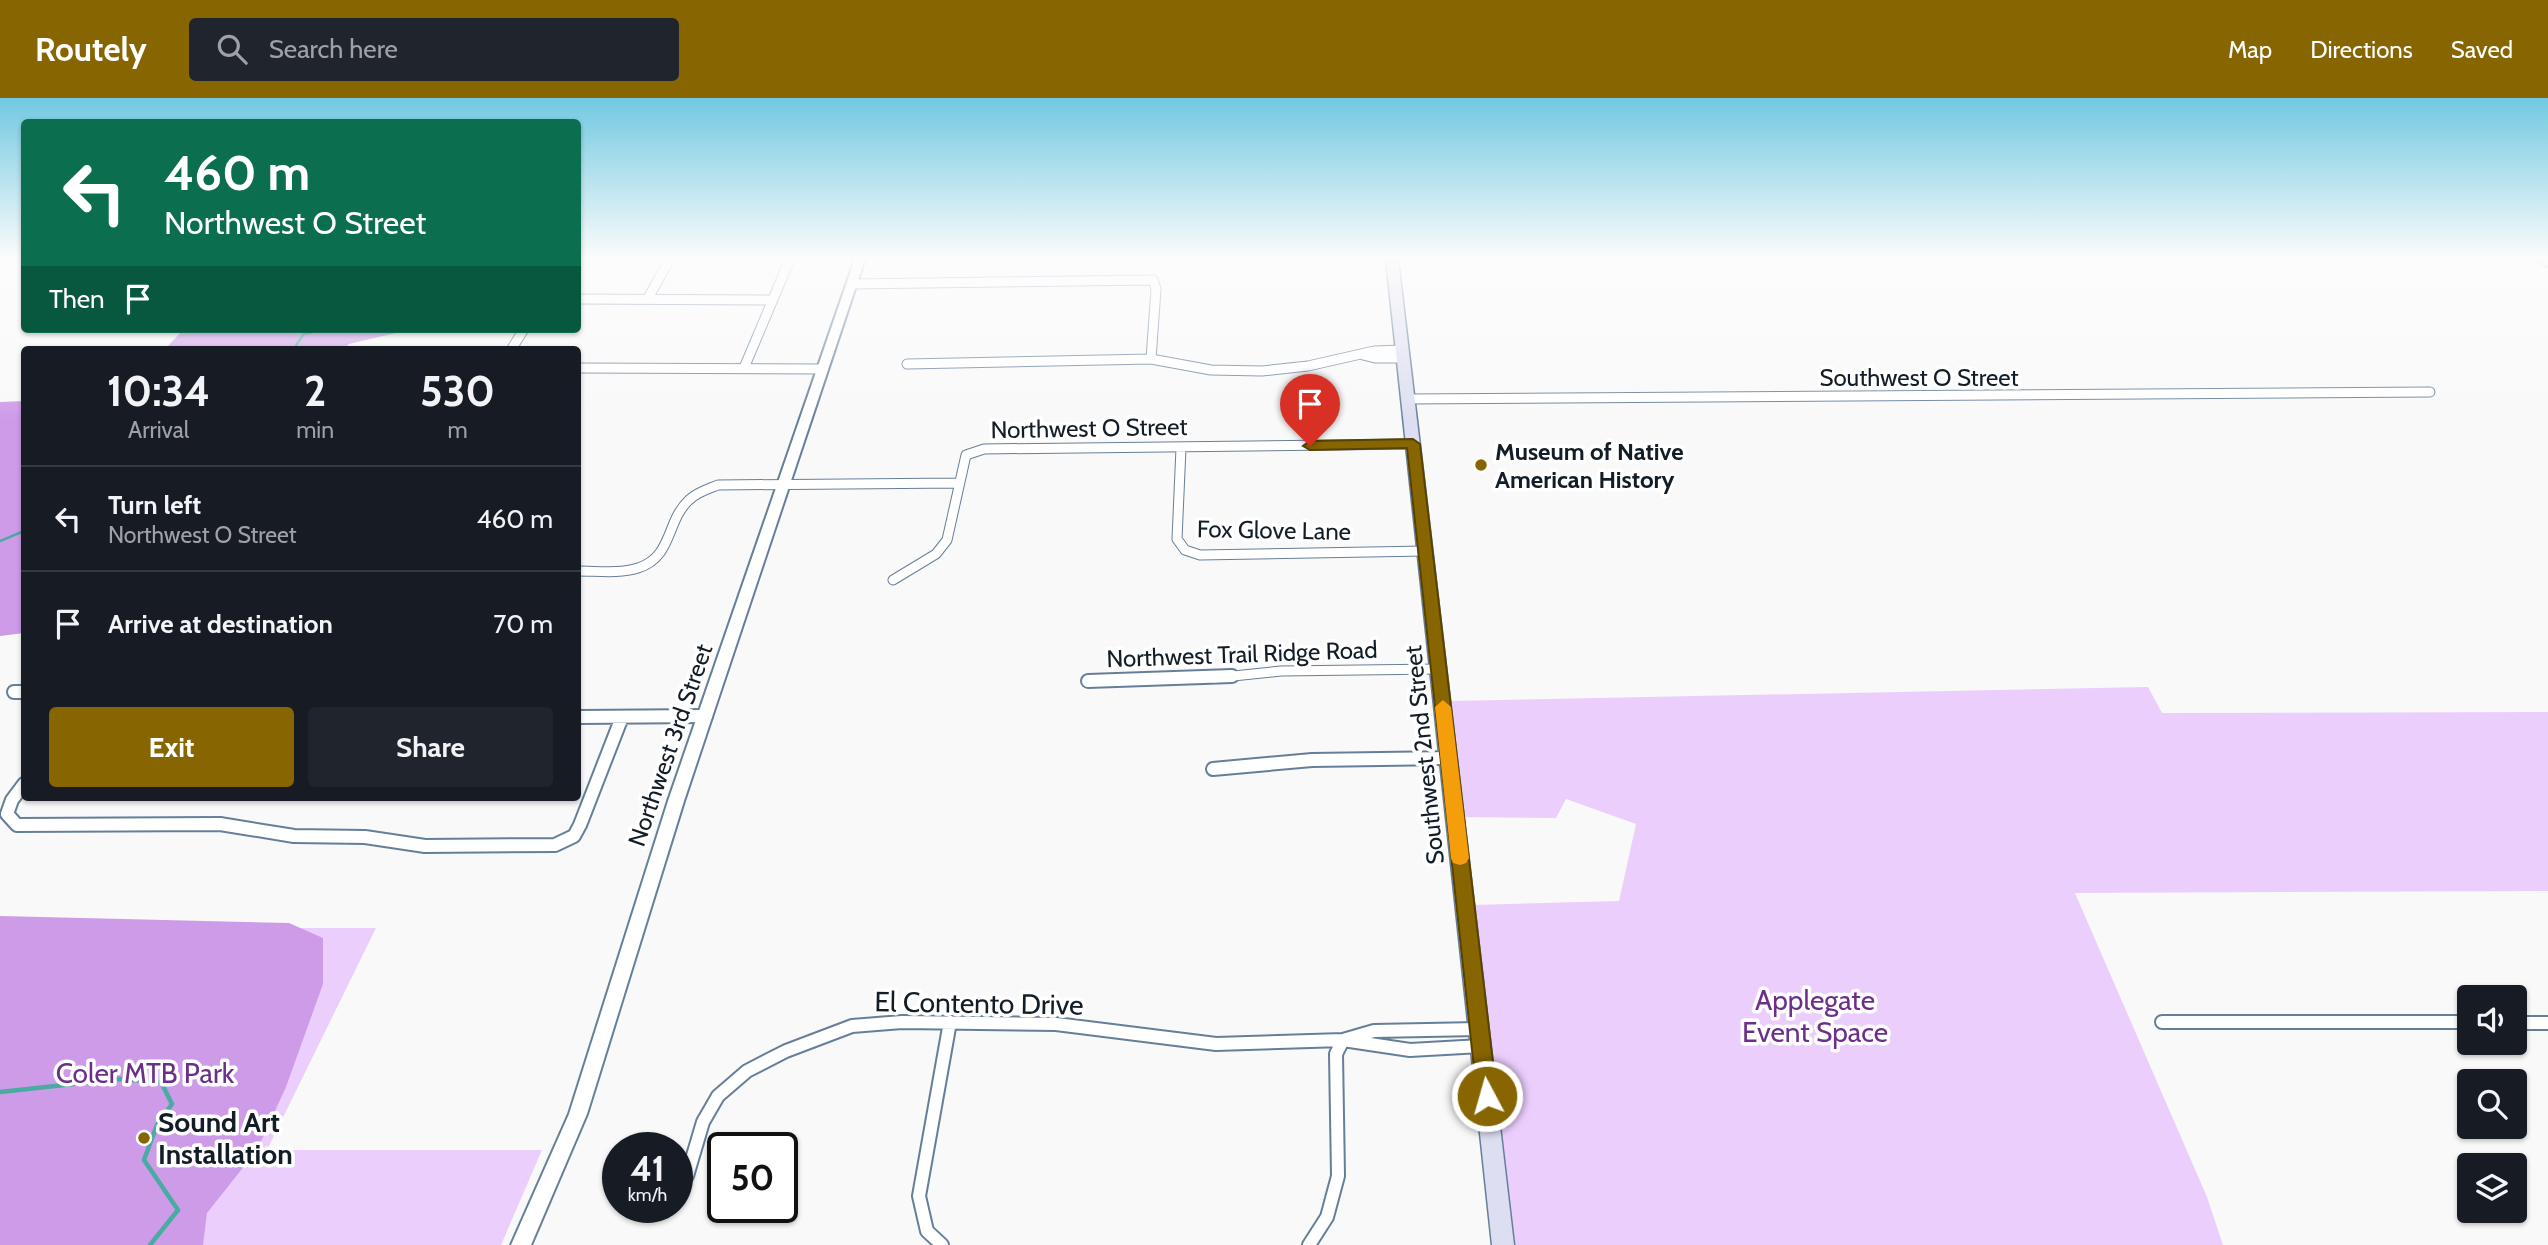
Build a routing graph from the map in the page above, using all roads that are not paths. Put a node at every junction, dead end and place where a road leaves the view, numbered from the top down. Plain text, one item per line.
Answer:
1 (768, 313) edge
2 (842, 313) edge
3 (1154, 313) edge
4 (1398, 313) edge
5 (1403, 354) junction
6 (1151, 359) junction
7 (907, 364) dead end
8 (581, 368) edge
9 (744, 368) junction
10 (822, 369) junction
11 (2430, 392) dead end
12 (1408, 399) junction
13 (1413, 444) junction
14 (1181, 448) junction
15 (958, 484) junction
16 (783, 486) junction
17 (1425, 551) junction
18 (581, 571) edge
19 (892, 580) dead end
20 (1438, 669) junction
21 (1088, 681) dead end
22 (706, 716) junction
23 (581, 717) edge
24 (622, 717) junction
25 (1449, 758) junction
26 (1213, 769) dead end
27 (21, 788) edge
28 (950, 1022) junction
29 (2162, 1022) dead end
30 (2457, 1022) edge
31 (2527, 1023) edge
32 (2548, 1023) edge
33 (1479, 1029) junction
34 (1343, 1040) junction
35 (1481, 1046) junction
36 (693, 1154) edge
37 (521, 1245) edge
38 (942, 1245) edge
39 (1309, 1245) edge
40 (1503, 1245) edge

1 - 9 street
2 - 10 street, Northwest 3rd Street
3 - 6 street
4 - 5 main road, Southwest 2nd Street
5 - 6 street
5 - 12 main road, Southwest 2nd Street
6 - 7 street
8 - 9 street
9 - 10 street
10 - 16 street, Northwest 3rd Street
11 - 12 street, Southwest O Street
12 - 13 main road, Southwest 2nd Street
13 - 14 street, Northwest O Street
13 - 17 main road, Southwest 2nd Street
14 - 15 street, Northwest O Street
14 - 17 street, Fox Glove Lane
15 - 16 street
15 - 19 street
16 - 18 street
16 - 22 street, Northwest 3rd Street
17 - 20 main road, Southwest 2nd Street
20 - 21 street, Northwest Trail Ridge Road
20 - 25 main road, Southwest 2nd Street
22 - 24 street
22 - 37 street, Northwest 3rd Street
23 - 24 street
24 - 27 street
25 - 26 street
25 - 33 main road, Southwest 2nd Street
28 - 34 street, El Contento Drive
28 - 36 street, El Contento Drive
28 - 38 street
29 - 30 street
31 - 32 street
33 - 34 street, El Contento Drive
33 - 35 main road, Southwest 2nd Street
34 - 35 street, El Contento Drive
34 - 39 street
35 - 40 main road, Southwest 2nd Street

